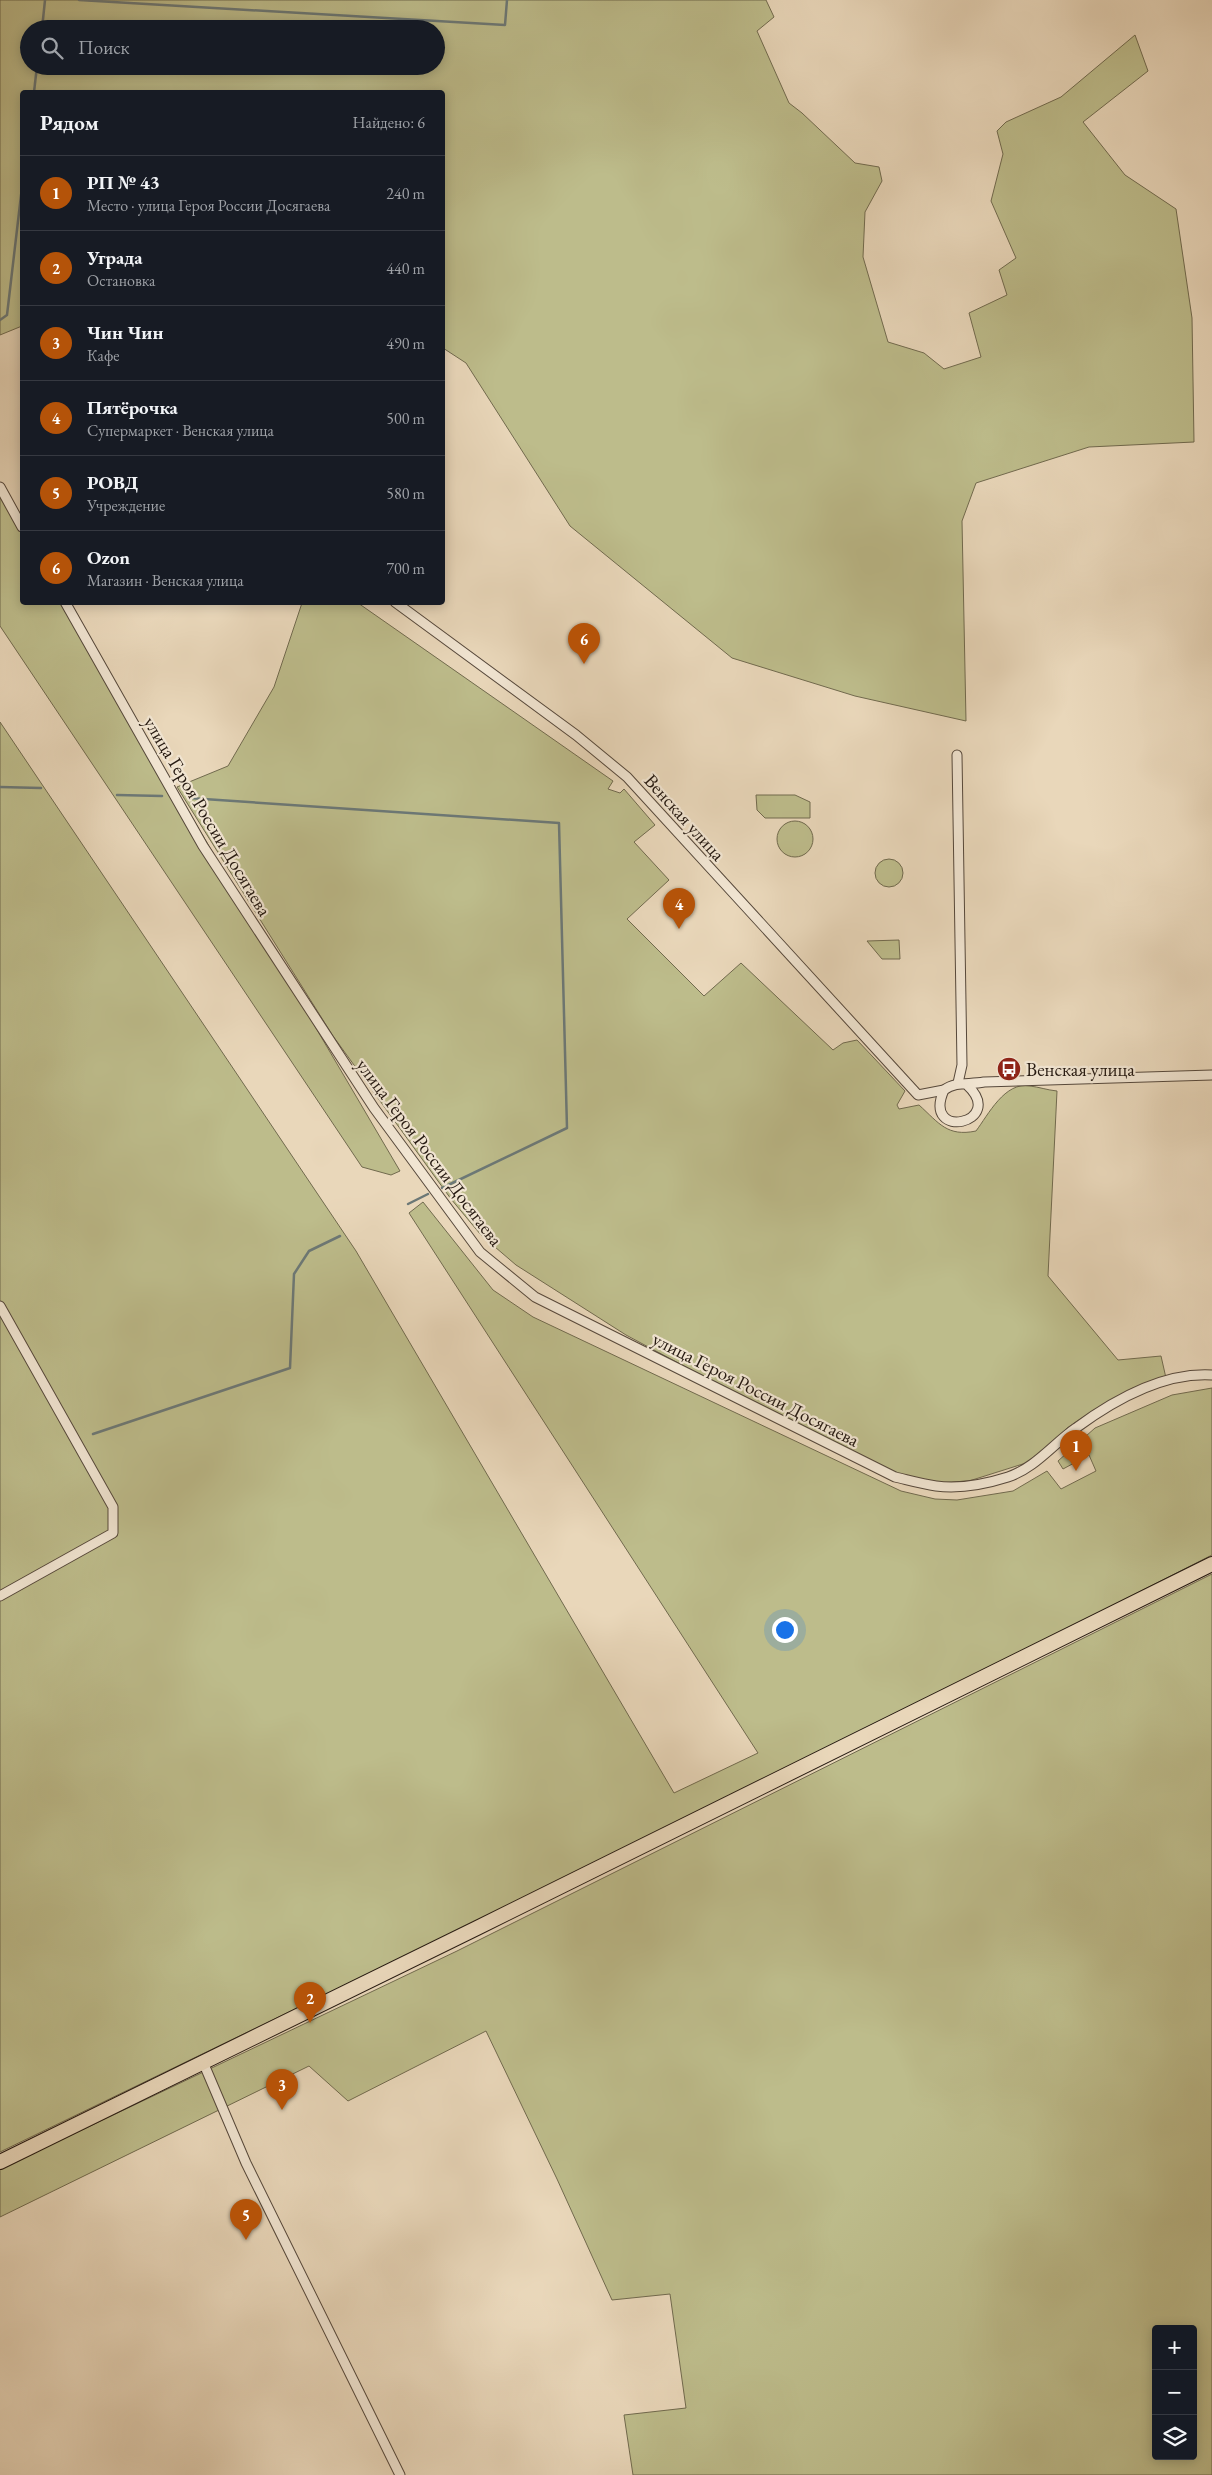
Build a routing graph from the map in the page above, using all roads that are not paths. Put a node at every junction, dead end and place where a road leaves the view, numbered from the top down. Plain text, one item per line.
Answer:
1 (0, 487) edge
2 (20, 523) edge
3 (67, 605) edge
4 (399, 605) edge
5 (957, 755) dead end
6 (1212, 1075) edge
7 (958, 1083) junction
8 (967, 1085) junction
9 (944, 1090) junction
10 (0, 1306) edge
11 (1212, 1375) edge
12 (1212, 1564) edge
13 (0, 1596) edge
14 (203, 2062) junction
15 (0, 2162) edge
16 (400, 2475) edge

1 - 2 street
3 - 11 street, улица Героя России Досягаева
4 - 9 street, Венская улица
5 - 7 street
6 - 8 street
7 - 8 street
7 - 9 street
8 - 9 street
10 - 13 street
12 - 14 highway
14 - 15 highway
14 - 16 street

